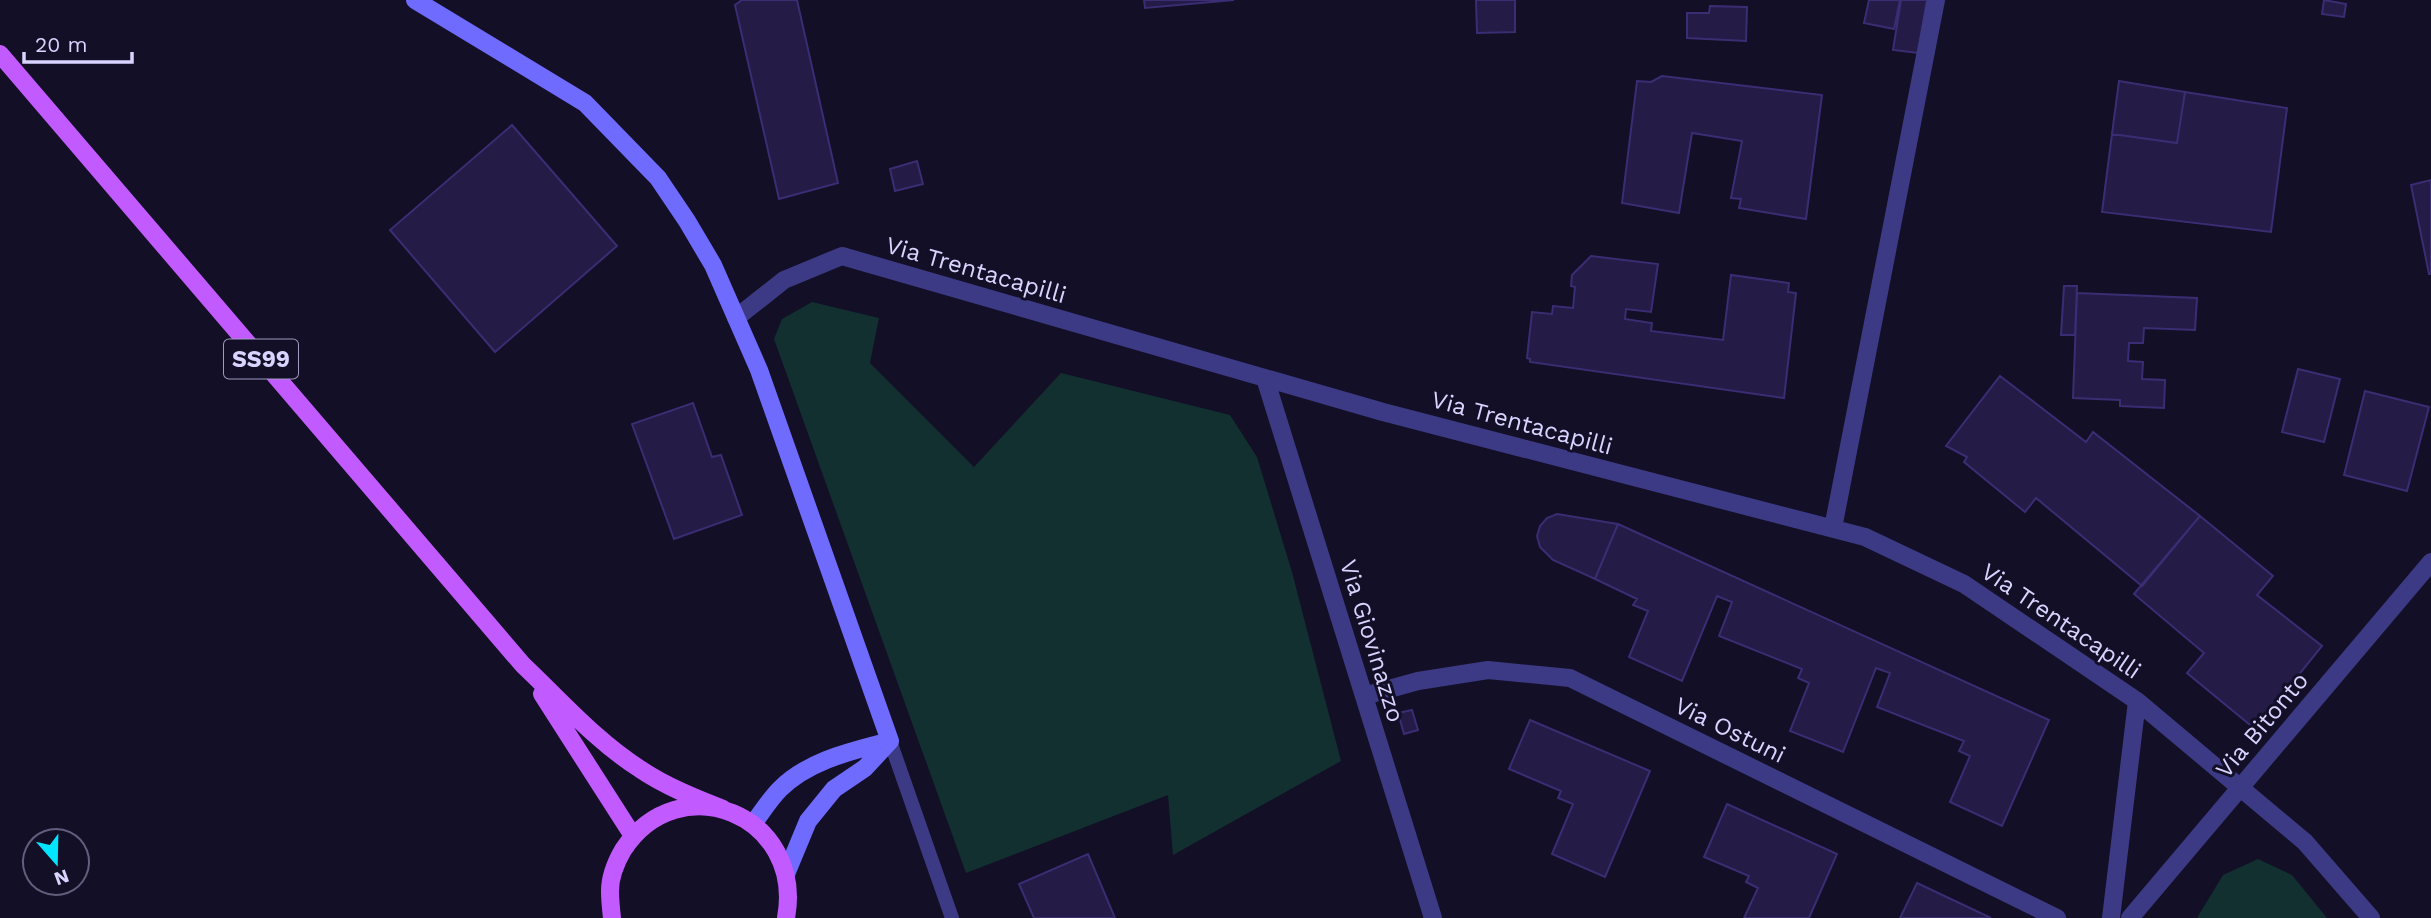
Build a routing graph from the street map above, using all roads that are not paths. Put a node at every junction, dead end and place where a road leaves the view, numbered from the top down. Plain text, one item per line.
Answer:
1 (415, 0) edge
2 (1936, 0) edge
3 (0, 54) edge
4 (736, 318) junction
5 (1265, 378) junction
6 (1833, 528) junction
7 (2431, 562) edge
8 (523, 665) junction
9 (1364, 696) junction
10 (2137, 701) junction
11 (890, 741) junction
12 (2241, 789) junction
13 (723, 809) junction
14 (753, 824) junction
15 (633, 836) junction
16 (786, 874) junction
17 (612, 918) edge
18 (786, 918) edge
19 (952, 918) edge
20 (1433, 918) edge
21 (2057, 918) edge
22 (2111, 918) edge
23 (2130, 918) edge
24 (2371, 918) edge

1 - 4 street
2 - 6 street
3 - 8 main road, SS99
4 - 5 street, Via Trentacapilli
4 - 11 street
5 - 6 street, Via Trentacapilli
5 - 9 street, Via Giovinazzo
6 - 10 street, Via Trentacapilli
7 - 12 street, Via Bitonto
8 - 13 main road, SS99
8 - 15 main road, SS99
9 - 20 street, Via Giovinazzo
9 - 21 street, Via Ostuni
10 - 12 street, Via Trentacapilli
10 - 22 street
11 - 14 street
11 - 16 street
11 - 19 lane
12 - 23 street, Via Bitonto
12 - 24 street, Via Trentacapilli
13 - 14 main road
13 - 15 main road
14 - 16 main road
15 - 17 main road
16 - 18 main road

